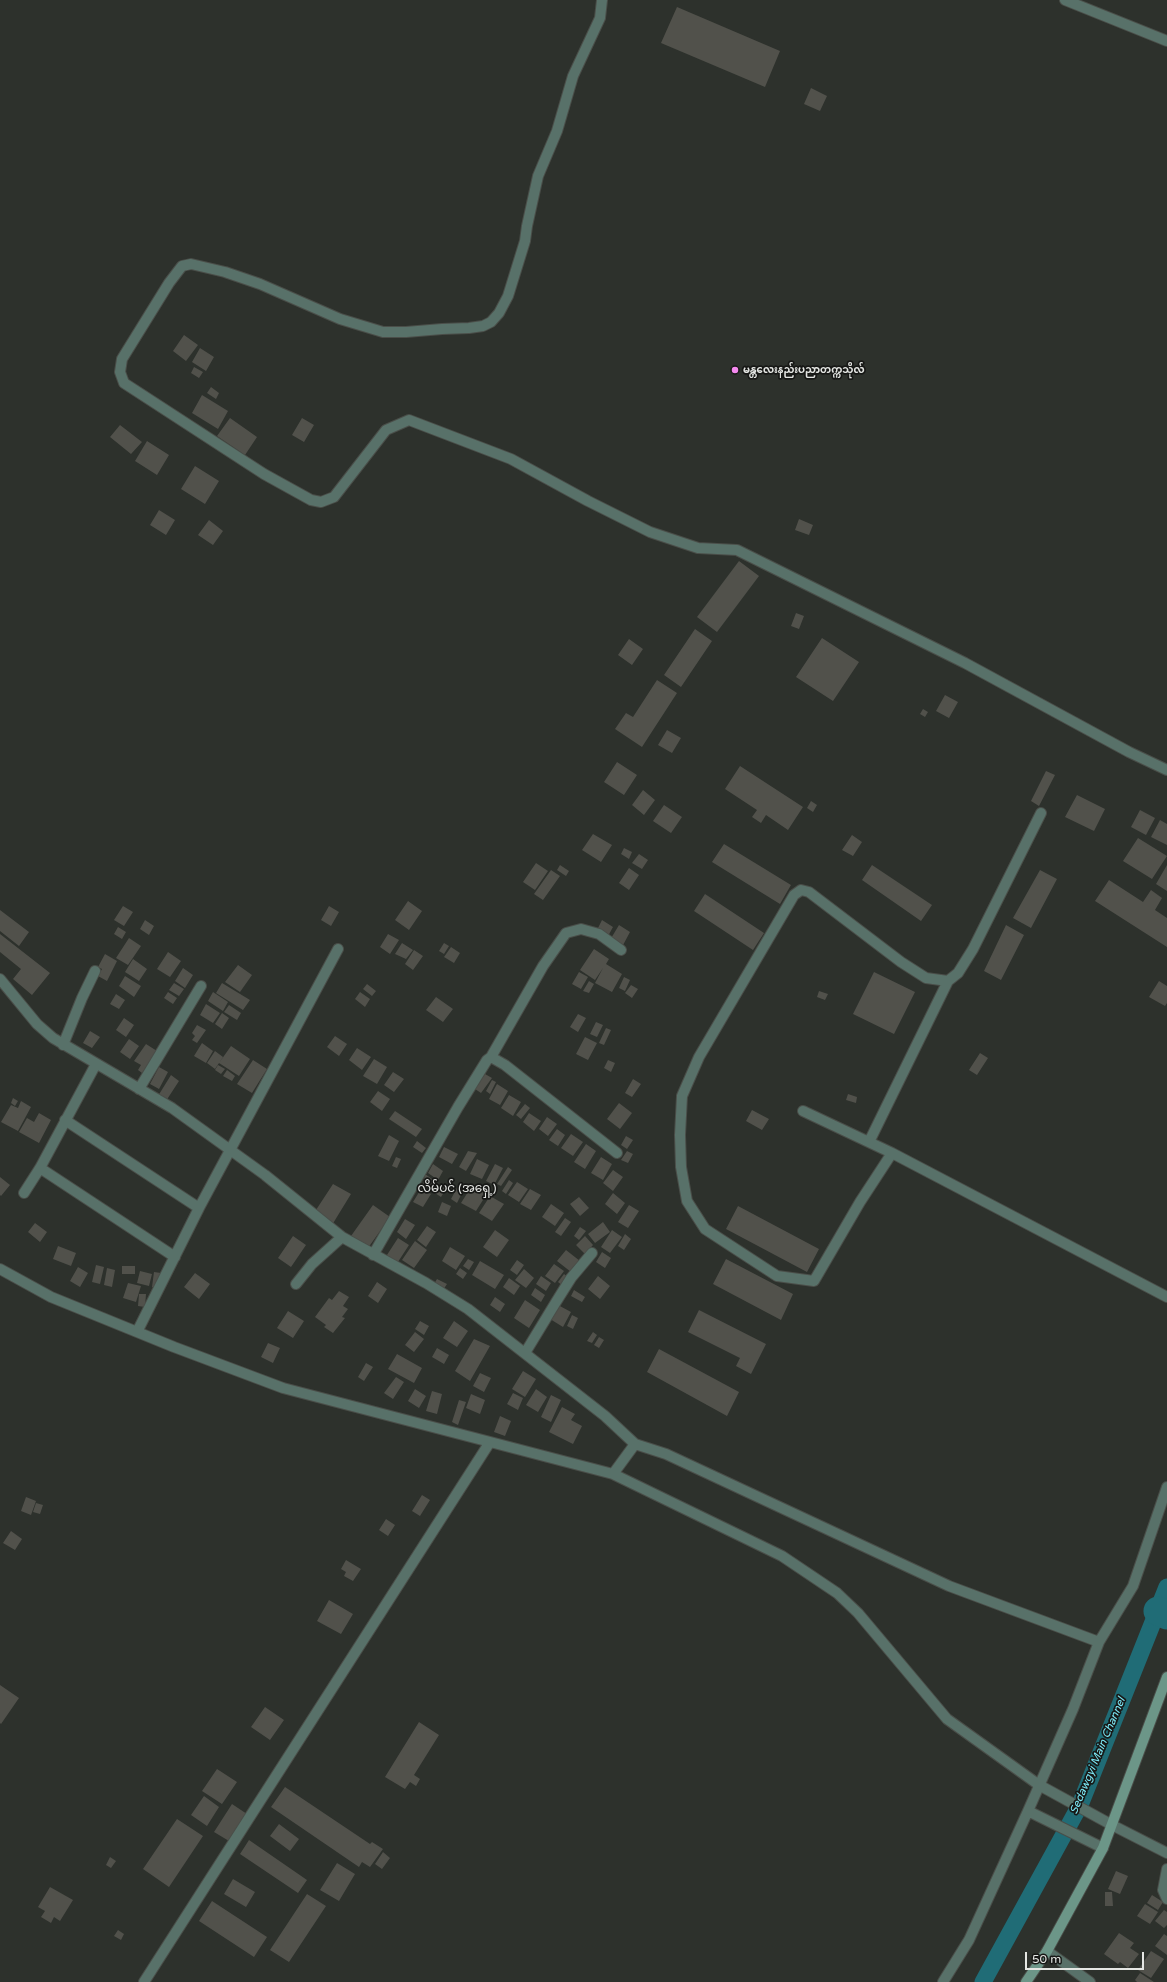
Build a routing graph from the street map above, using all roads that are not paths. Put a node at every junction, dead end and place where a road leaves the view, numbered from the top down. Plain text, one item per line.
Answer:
1 (602, 0) edge
2 (1065, 0) edge
3 (1167, 41) edge
4 (1167, 770) edge
5 (1041, 813) dead end
6 (338, 949) dead end
7 (621, 950) dead end
8 (95, 972) dead end
9 (0, 979) edge
10 (948, 982) junction
11 (201, 986) dead end
12 (63, 1045) junction
13 (491, 1057) junction
14 (96, 1064) junction
15 (139, 1089) junction
16 (803, 1111) dead end
17 (65, 1120) junction
18 (869, 1142) junction
19 (230, 1149) junction
20 (617, 1153) dead end
21 (892, 1153) junction
22 (40, 1168) junction
23 (24, 1193) dead end
24 (199, 1208) junction
25 (342, 1237) junction
26 (592, 1253) dead end
27 (373, 1255) junction
28 (175, 1257) junction
29 (0, 1269) edge
30 (296, 1284) dead end
31 (1167, 1297) edge
32 (137, 1332) junction
33 (526, 1353) junction
34 (490, 1442) junction
35 (636, 1444) junction
36 (613, 1474) junction
37 (1167, 1487) edge
38 (1099, 1642) junction
39 (1167, 1678) edge
40 (1039, 1785) junction
41 (1028, 1811) junction
42 (1112, 1825) junction
43 (1103, 1848) junction
44 (1167, 1853) edge
45 (1167, 1869) edge
46 (1167, 1898) edge
47 (1046, 1951) junction
48 (144, 1982) edge
49 (943, 1982) edge
50 (1026, 1982) edge
51 (1090, 1982) edge

1 - 4 street
2 - 3 street
5 - 10 street
6 - 19 street
7 - 13 street
8 - 12 street
9 - 12 street
10 - 18 street
10 - 21 street
11 - 15 street
12 - 14 street
13 - 20 street
13 - 27 street
14 - 15 street
14 - 17 street
15 - 19 street
16 - 18 street
17 - 22 street
17 - 24 street
18 - 21 street
19 - 24 street
19 - 25 street
21 - 31 street
22 - 23 street
22 - 28 street
24 - 28 street
25 - 27 street
25 - 30 street
26 - 33 street
27 - 33 street
28 - 32 street
29 - 32 street
32 - 34 street
33 - 35 street
34 - 36 street
34 - 48 street
35 - 36 street
35 - 38 street
36 - 40 street
37 - 38 street
38 - 40 street
39 - 42 street
40 - 41 street
40 - 42 street
41 - 43 street
41 - 49 street
42 - 43 street
42 - 44 street
43 - 47 street
45 - 46 street
47 - 50 street
47 - 51 street

